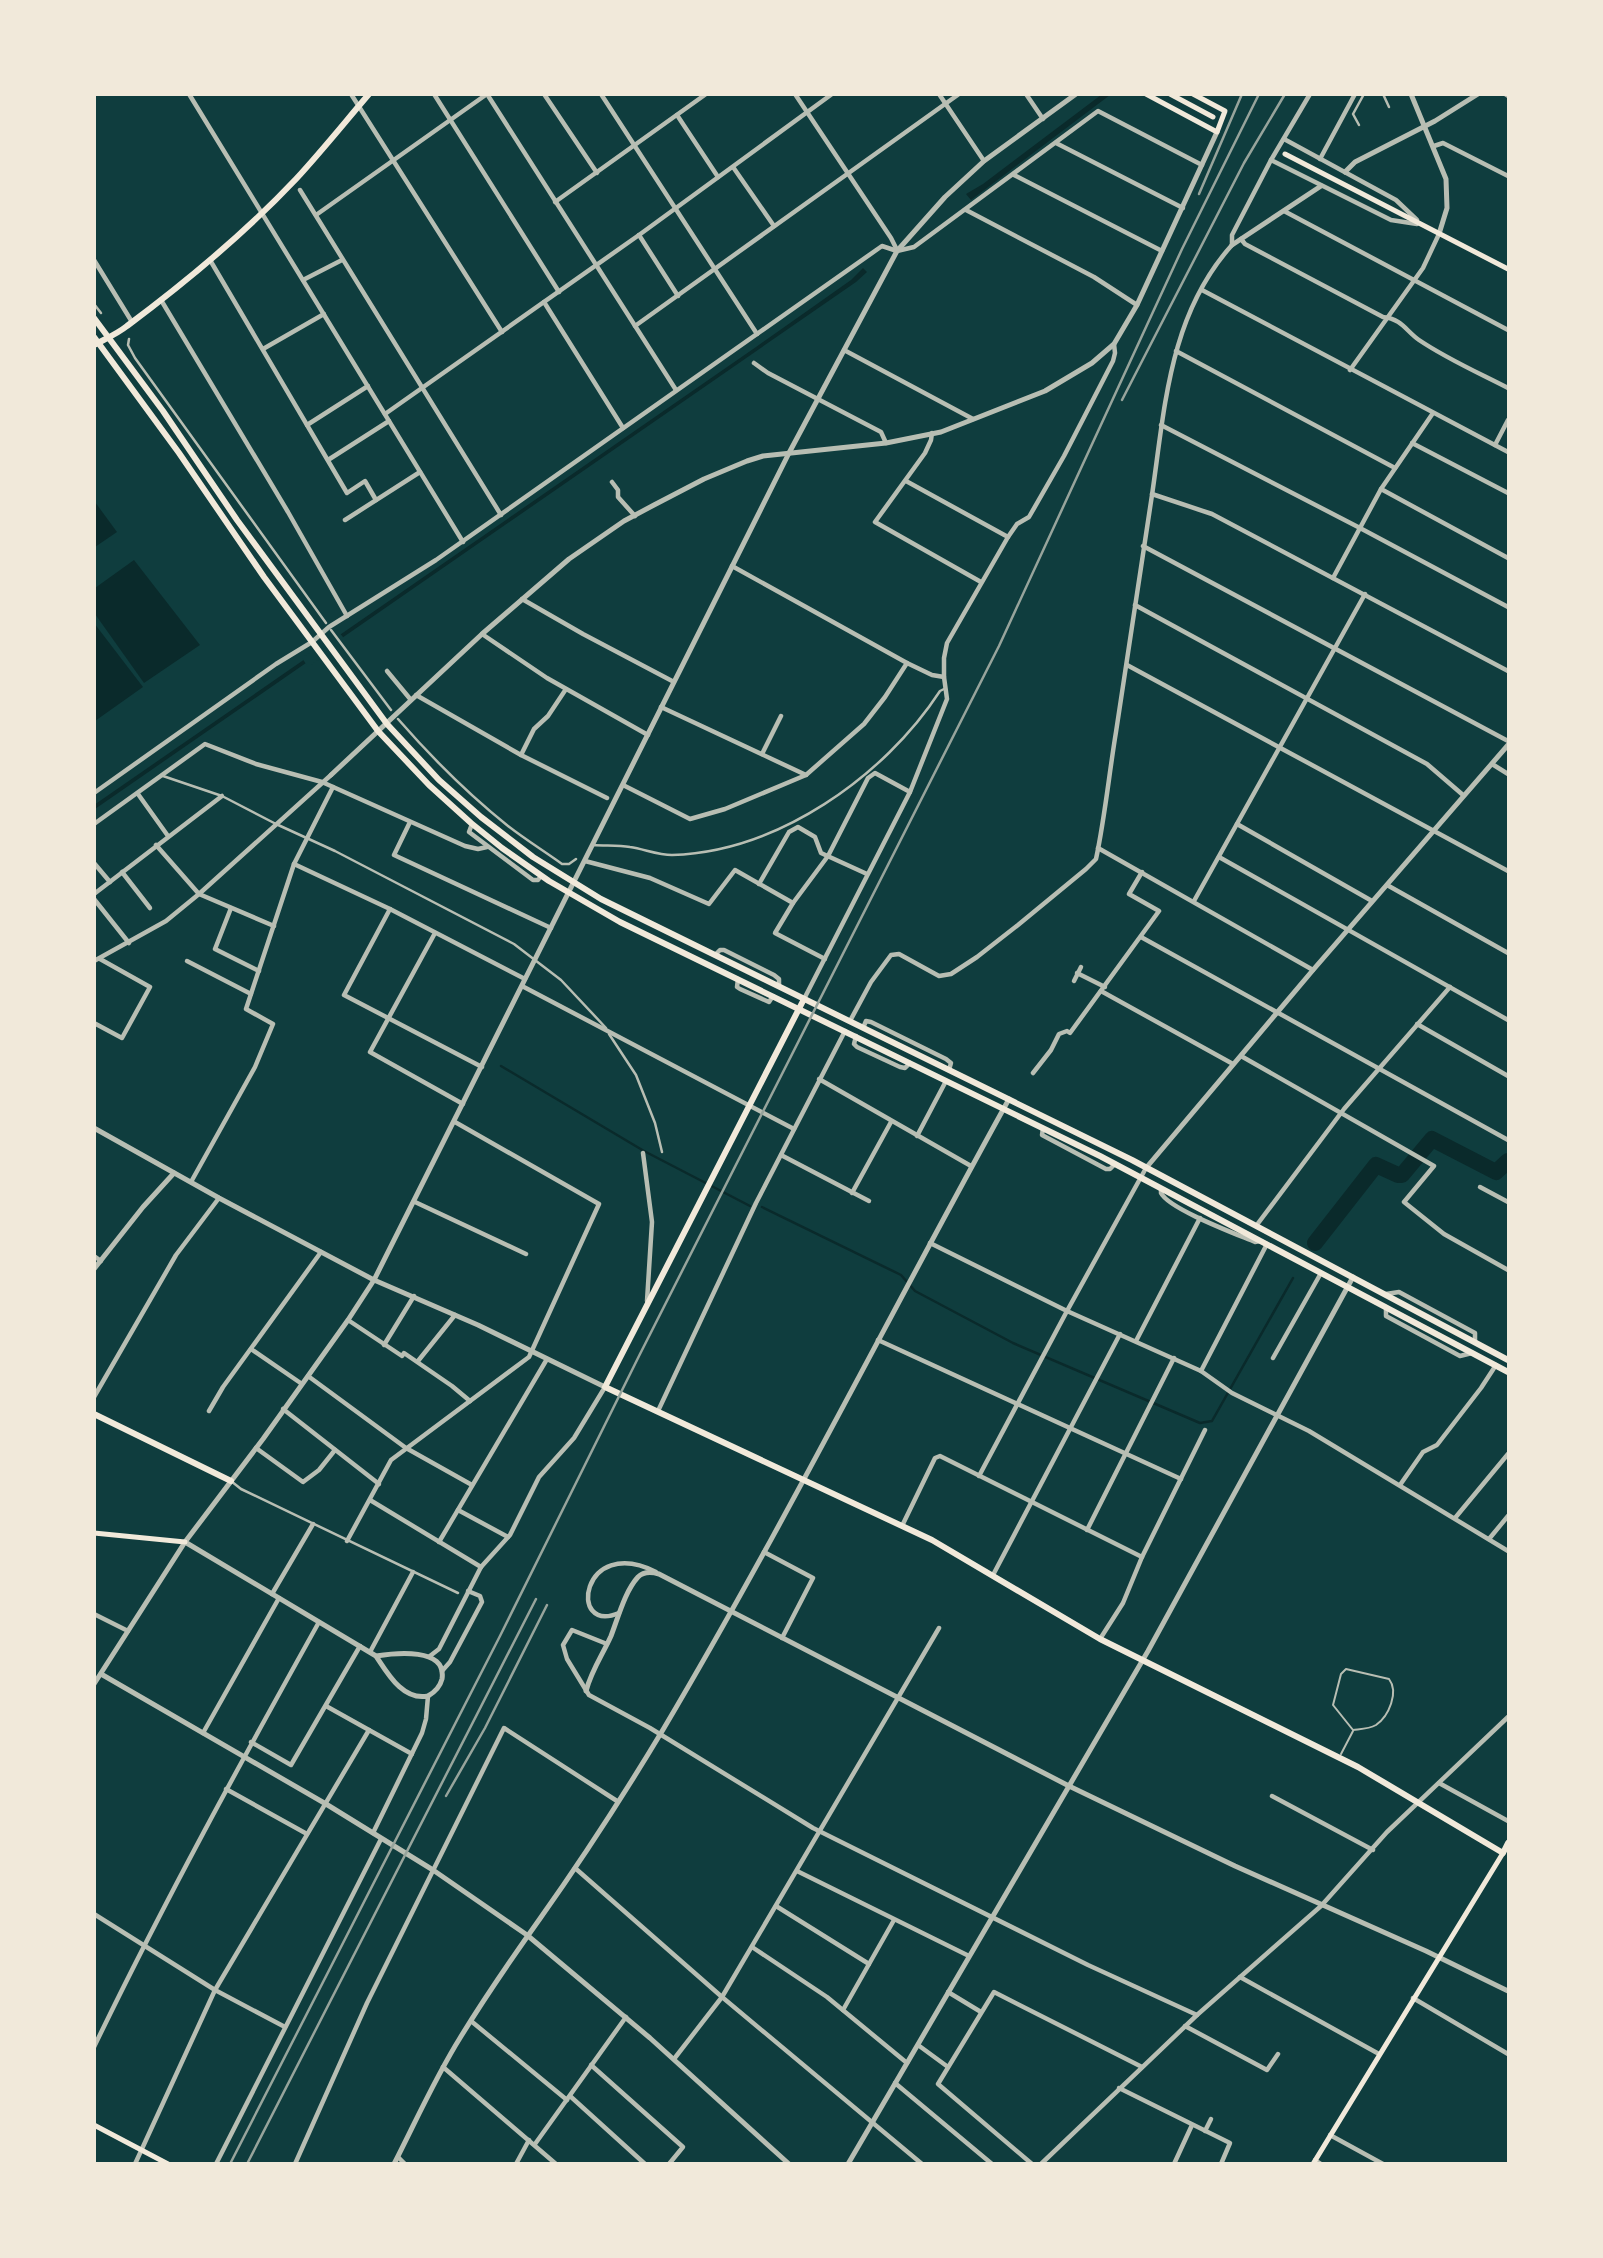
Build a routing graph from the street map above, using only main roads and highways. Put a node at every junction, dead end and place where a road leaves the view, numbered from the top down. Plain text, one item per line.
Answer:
1 (369, 94) edge
2 (1146, 94) edge
3 (1170, 94) edge
4 (1193, 94) edge
5 (1213, 117) dead end
6 (1285, 154) dead end
7 (1508, 269) edge
8 (98, 316) edge
9 (109, 337) junction
10 (96, 342) edge
11 (804, 999) junction
12 (799, 1009) junction
13 (1508, 1360) edge
14 (1508, 1372) edge
15 (94, 1414) edge
16 (231, 1481) road end
17 (94, 1533) edge
18 (185, 1542) road end
19 (1508, 1843) edge
20 (1503, 1853) junction
21 (94, 2125) edge
22 (1316, 2162) edge
23 (168, 2164) edge

1 - 9 main road
2 - 4 main road
3 - 5 main road
6 - 7 main road
8 - 9 main road
9 - 10 main road
9 - 11 main road
10 - 12 main road
11 - 12 main road
11 - 13 main road
12 - 14 main road
12 - 20 main road
15 - 16 main road
17 - 18 main road
19 - 20 main road
20 - 22 main road
21 - 23 main road

